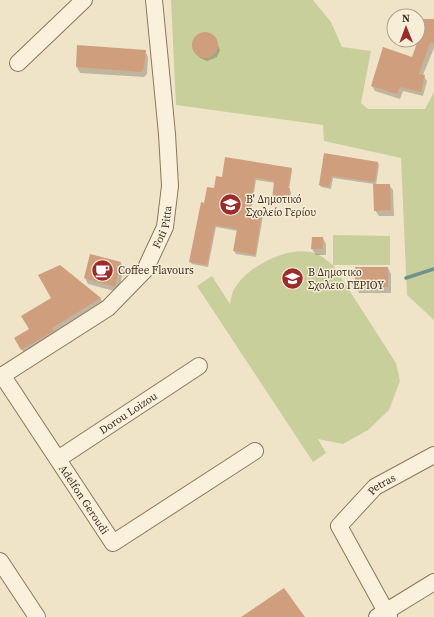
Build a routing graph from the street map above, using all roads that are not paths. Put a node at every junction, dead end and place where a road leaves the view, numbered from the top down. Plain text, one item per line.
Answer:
1 (84, 0) edge
2 (154, 0) edge
3 (18, 63) dead end
4 (200, 366) dead end
5 (1, 376) edge
6 (255, 451) dead end
7 (434, 455) edge
8 (58, 459) junction
9 (0, 561) edge
10 (434, 582) edge
11 (384, 615) edge
12 (37, 617) edge

1 - 3 street
2 - 5 street, Foti Pitta
4 - 8 street, Dorou Loizou
5 - 8 street, Adelfon Geroudi
6 - 8 street, Adelfon Geroudi
7 - 11 street, Petras
9 - 12 street
10 - 11 street

